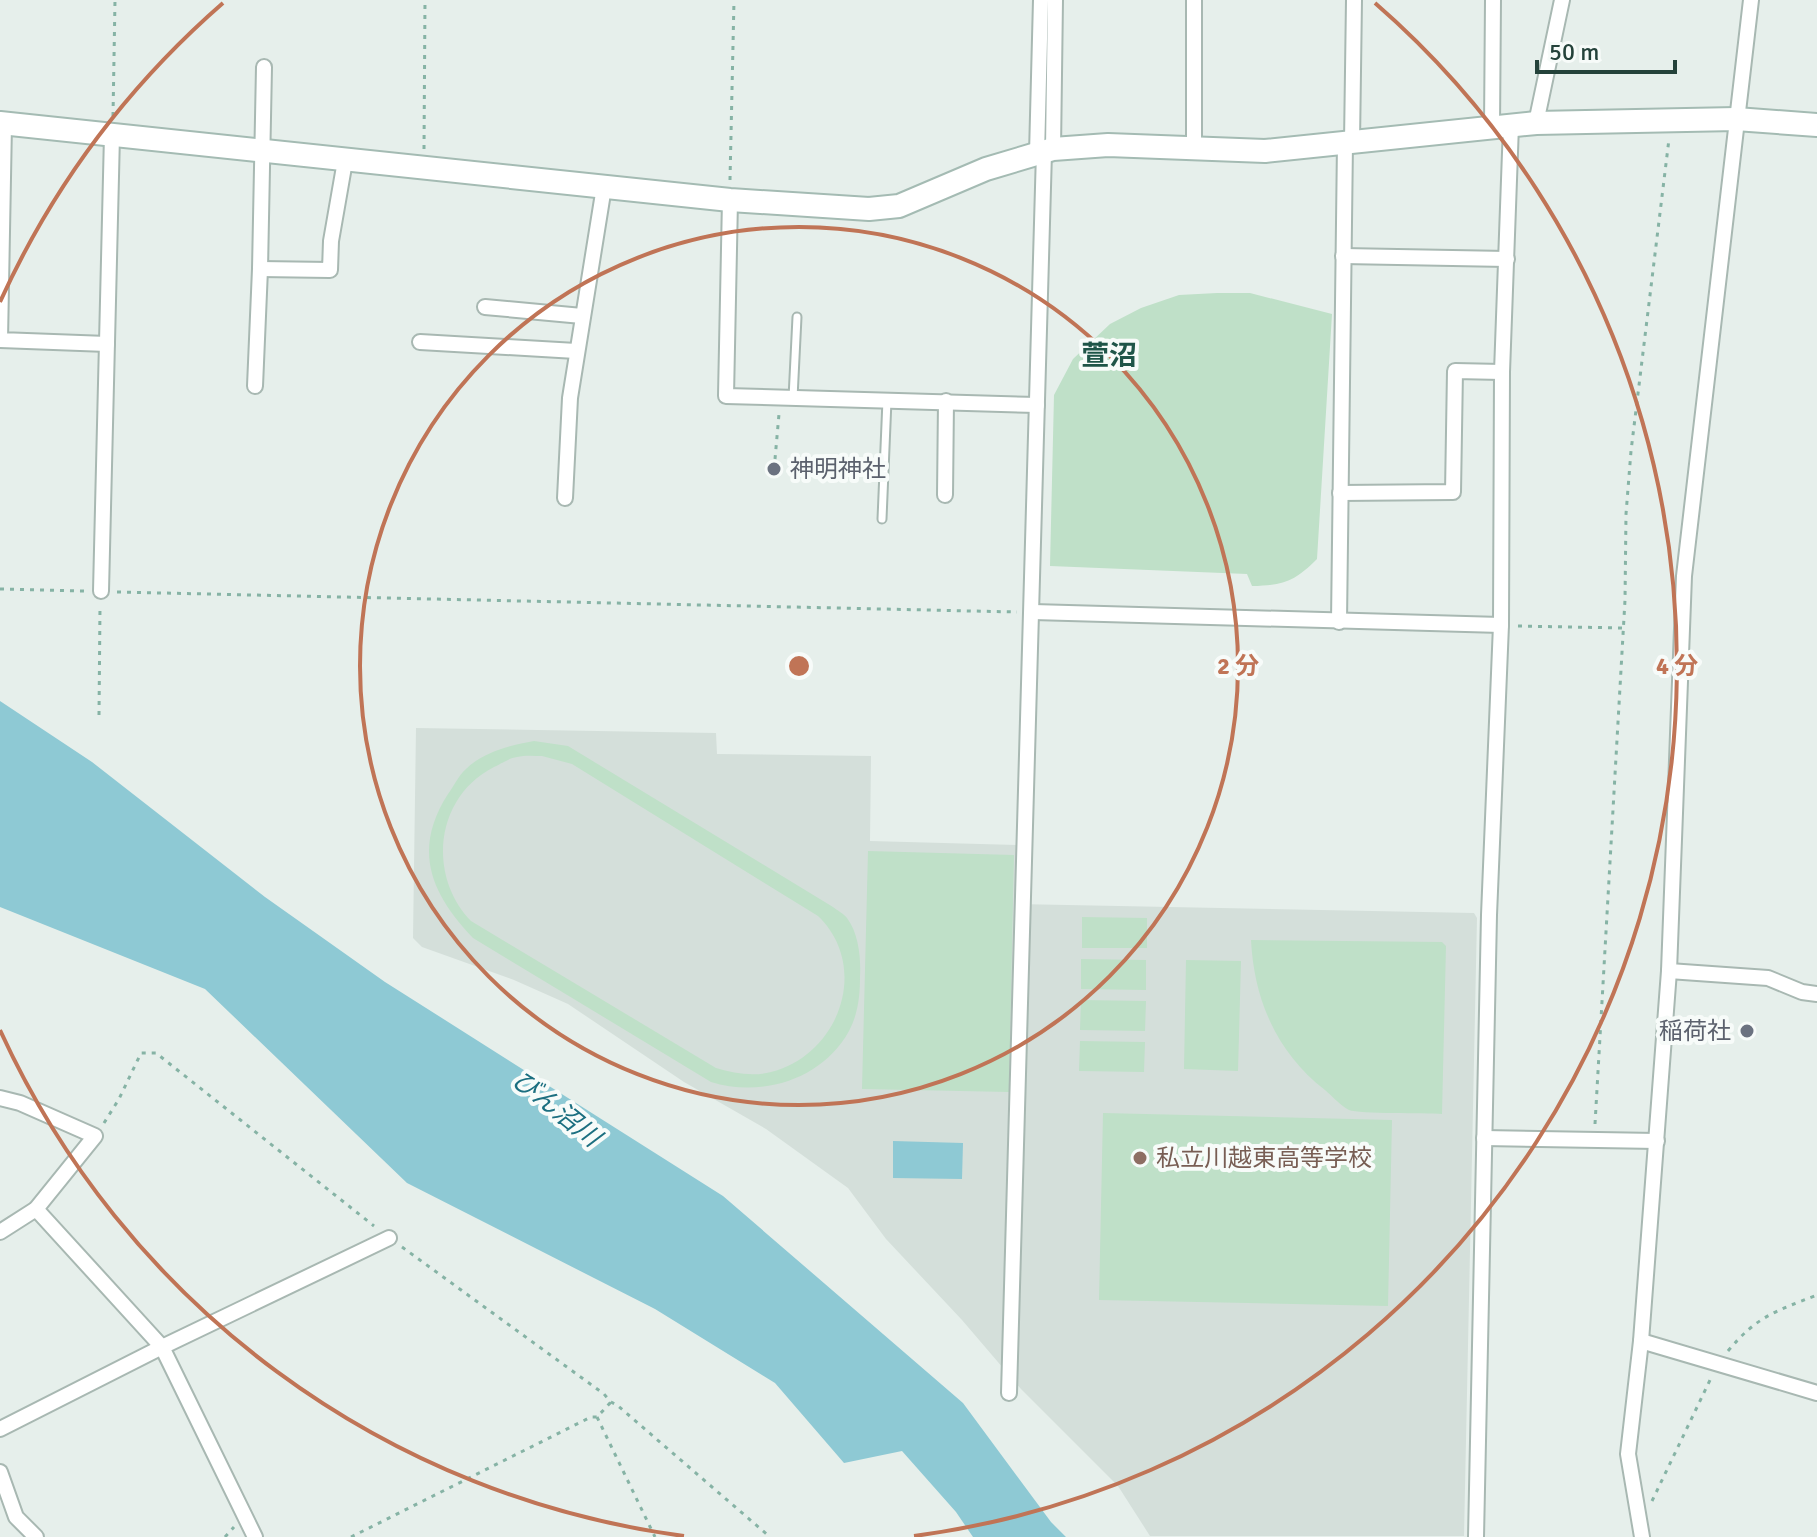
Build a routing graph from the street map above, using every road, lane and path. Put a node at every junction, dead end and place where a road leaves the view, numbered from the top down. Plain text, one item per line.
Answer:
1 (115, 0) edge
2 (425, 0) edge
3 (734, 0) edge
4 (1041, 0) edge
5 (1055, 0) edge
6 (1194, 0) edge
7 (1354, 0) edge
8 (1493, 0) edge
9 (1562, 0) edge
10 (1751, 0) edge
11 (264, 67) dead end
12 (1046, 98) junction
13 (1671, 119) junction
14 (1736, 119) junction
15 (1536, 123) junction
16 (2, 124) edge
17 (1817, 125) edge
18 (1502, 126) junction
19 (112, 135) junction
20 (1348, 142) junction
21 (1194, 148) junction
22 (262, 152) junction
23 (1045, 152) junction
24 (345, 161) junction
25 (423, 169) junction
26 (604, 187) junction
27 (730, 200) junction
28 (1343, 256) junction
29 (1507, 259) junction
30 (260, 269) junction
31 (485, 307) dead end
32 (582, 316) junction
33 (797, 317) dead end
34 (420, 342) dead end
35 (107, 344) junction
36 (576, 351) junction
37 (1502, 372) junction
38 (255, 386) dead end
39 (787, 398) junction
40 (887, 400) junction
41 (946, 401) junction
42 (1037, 405) junction
43 (775, 459) dead end
44 (1340, 493) junction
45 (945, 495) dead end
46 (565, 498) dead end
47 (882, 519) dead end
48 (0, 589) edge
49 (101, 591) junction
50 (1033, 612) junction
51 (1339, 622) junction
52 (1501, 625) junction
53 (1622, 628) junction
54 (99, 715) dead end
55 (1669, 971) junction
56 (1817, 994) edge
57 (0, 1098) edge
58 (95, 1136) junction
59 (1484, 1138) junction
60 (1595, 1140) junction
61 (1657, 1141) junction
62 (36, 1209) junction
63 (0, 1232) edge
64 (389, 1238) junction
65 (1817, 1295) edge
66 (1641, 1341) junction
67 (162, 1347) junction
68 (1718, 1363) junction
69 (1009, 1393) dead end
70 (1817, 1393) edge
71 (611, 1402) junction
72 (597, 1417) junction
73 (0, 1429) edge
74 (0, 1472) edge
75 (7, 1513) edge
76 (1640, 1520) junction
77 (36, 1537) edge
78 (255, 1537) edge
79 (351, 1537) edge
80 (655, 1537) edge
81 (770, 1537) edge
82 (1476, 1537) edge
83 (1642, 1537) edge

1 - 19 path
2 - 25 path
3 - 27 path
4 - 12 street
5 - 12 street
6 - 21 street
7 - 20 street
8 - 18 street
9 - 15 street
10 - 14 street
11 - 22 street
12 - 23 street
13 - 14 street
13 - 15 street
13 - 53 path
14 - 17 street
14 - 55 street
15 - 18 street
16 - 19 street
16 - 35 street
18 - 20 street
18 - 29 street
19 - 22 street
19 - 35 street
20 - 21 street
20 - 28 street
21 - 23 street
22 - 24 street
22 - 30 street
23 - 27 street
23 - 42 street
24 - 25 street
24 - 30 street
25 - 26 street
26 - 27 street
26 - 32 street
27 - 39 street
28 - 29 street
28 - 44 street
29 - 37 street
30 - 38 street
31 - 32 street
32 - 36 street
33 - 39 lane
34 - 36 street
35 - 49 street
36 - 46 street
37 - 44 street
37 - 52 street
39 - 40 street
39 - 43 path
40 - 41 street
40 - 47 lane
41 - 42 street
41 - 45 street
42 - 50 street
44 - 51 street
48 - 49 path
49 - 50 path
49 - 54 path
50 - 51 street
50 - 69 street
51 - 52 street
52 - 53 path
52 - 59 street
53 - 60 path
55 - 56 street
55 - 61 street
57 - 58 street
58 - 62 street
58 - 64 path
59 - 60 street
59 - 82 street
60 - 61 street
61 - 66 street
62 - 63 street
62 - 67 street
64 - 67 street
64 - 71 path
65 - 68 path
66 - 68 street
66 - 76 street
67 - 73 street
67 - 78 street
68 - 70 street
68 - 76 path
71 - 72 path
71 - 81 path
72 - 79 path
72 - 80 path
74 - 75 street
75 - 77 street
76 - 83 street

